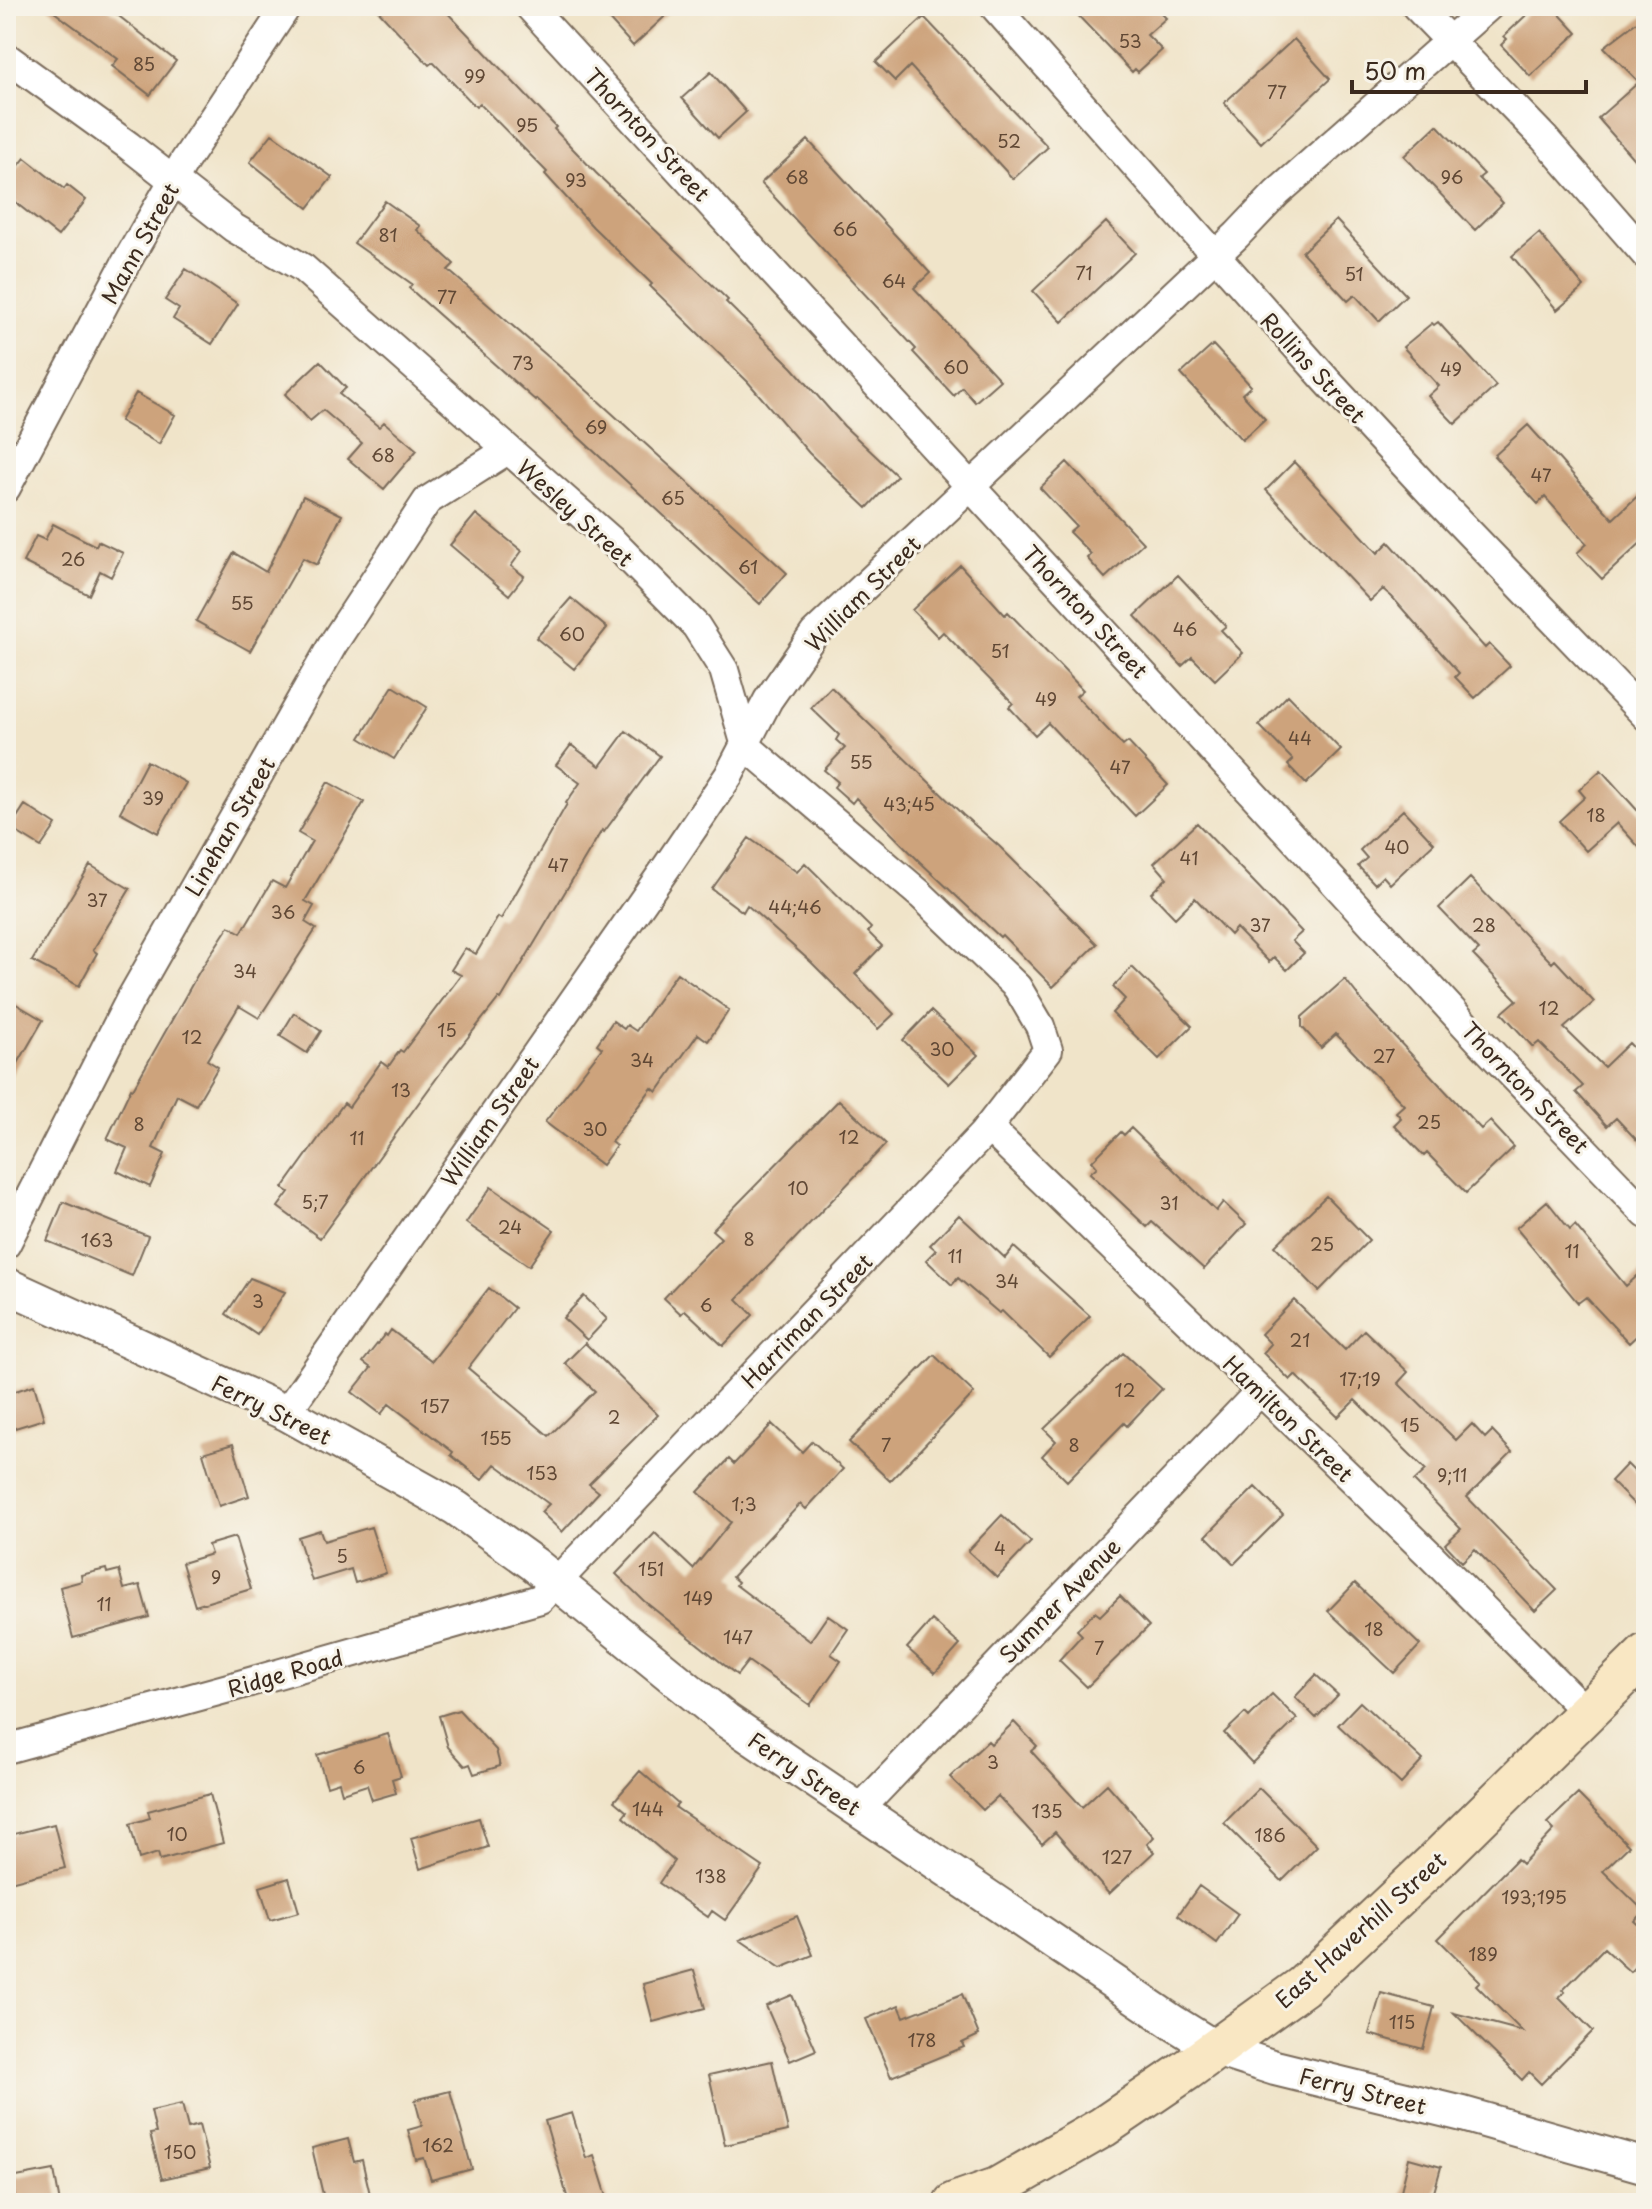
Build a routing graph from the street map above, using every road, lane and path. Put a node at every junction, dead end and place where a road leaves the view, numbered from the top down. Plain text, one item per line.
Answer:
1 (287, 6) edge
2 (529, 6) edge
3 (994, 6) edge
4 (1416, 6) edge
5 (1489, 6) edge
6 (1450, 40) junction
7 (6, 57) edge
8 (173, 181) junction
9 (1646, 255) edge
10 (1214, 256) junction
11 (506, 451) junction
12 (972, 487) junction
13 (6, 488) edge
14 (1646, 716) edge
15 (746, 746) junction
16 (988, 1127) junction
17 (1646, 1214) edge
18 (6, 1244) edge
19 (6, 1285) edge
20 (1260, 1391) junction
21 (286, 1413) junction
22 (556, 1582) junction
23 (1646, 1654) edge
24 (1586, 1712) junction
25 (6, 1749) edge
26 (859, 1810) junction
27 (1216, 2049) junction
28 (1646, 2166) edge
29 (1002, 2196) edge
30 (954, 2203) edge

1 - 8 street, Mann Street
2 - 12 street, Thornton Street
3 - 10 street, Rollins Street
4 - 6 street
5 - 6 street, William Street
6 - 9 street
6 - 10 street, William Street
7 - 8 street, Wesley Street
8 - 11 street, Wesley Street
8 - 13 street, Mann Street
10 - 12 street, William Street
10 - 14 street, Rollins Street
11 - 15 street, Wesley Street
11 - 18 street, Linehan Street
12 - 15 street, William Street
12 - 17 street, Thornton Street
15 - 16 street, Harriman Street
15 - 21 street, William Street
16 - 20 street, Hamilton Street
16 - 22 street, Harriman Street
19 - 21 street, Ferry Street
20 - 24 street, Hamilton Street
20 - 26 street, Sumner Avenue
21 - 22 street, Ferry Street
22 - 25 street, Ridge Road
22 - 26 street, Ferry Street
23 - 24 main road, East Haverhill Street
24 - 27 main road, East Haverhill Street
26 - 27 street, Ferry Street
27 - 28 street, Ferry Street
27 - 29 main road, East Haverhill Street
29 - 30 main road, East Haverhill Street

